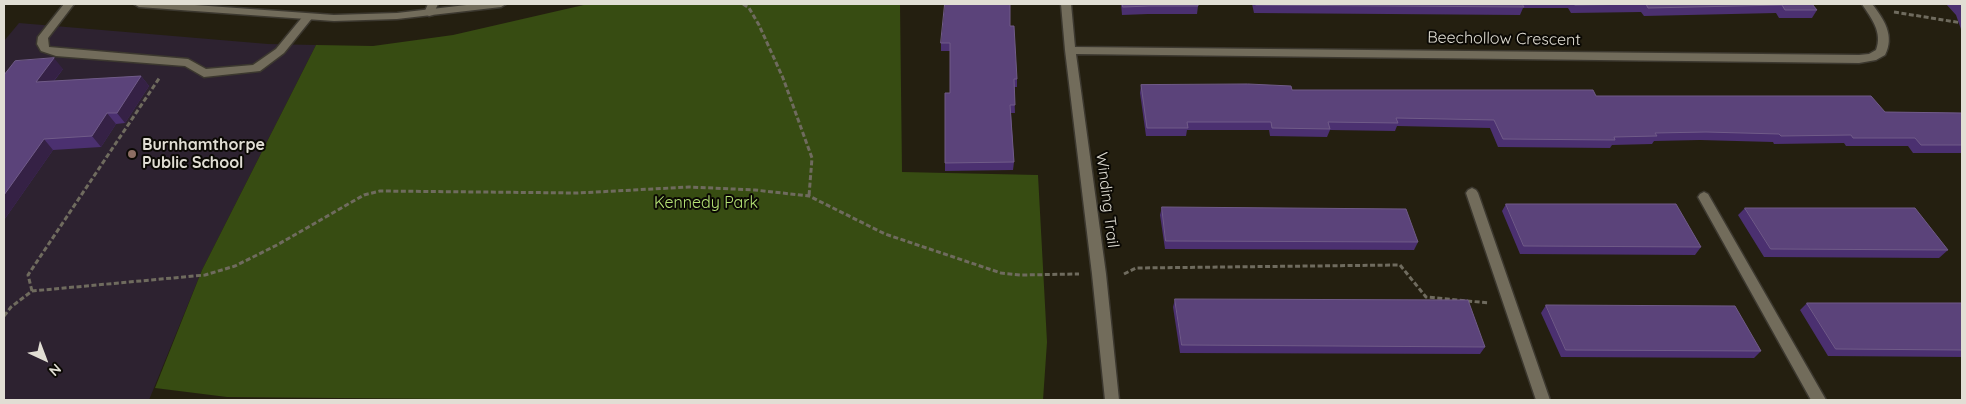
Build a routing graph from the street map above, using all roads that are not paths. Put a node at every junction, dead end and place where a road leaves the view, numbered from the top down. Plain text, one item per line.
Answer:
1 (69, 4) edge
2 (139, 4) edge
3 (501, 4) edge
4 (1066, 4) edge
5 (1869, 6) edge
6 (431, 8) edge
7 (308, 17) junction
8 (1070, 50) junction
9 (1472, 193) dead end
10 (1704, 196) dead end
11 (1112, 400) edge
12 (1543, 400) edge
13 (1819, 400) edge

1 - 7 street
2 - 7 street
3 - 6 street
4 - 8 street, Winding Trail
5 - 8 street, Beechollow Crescent
6 - 7 street
8 - 11 street, Winding Trail
9 - 12 street
10 - 13 street

